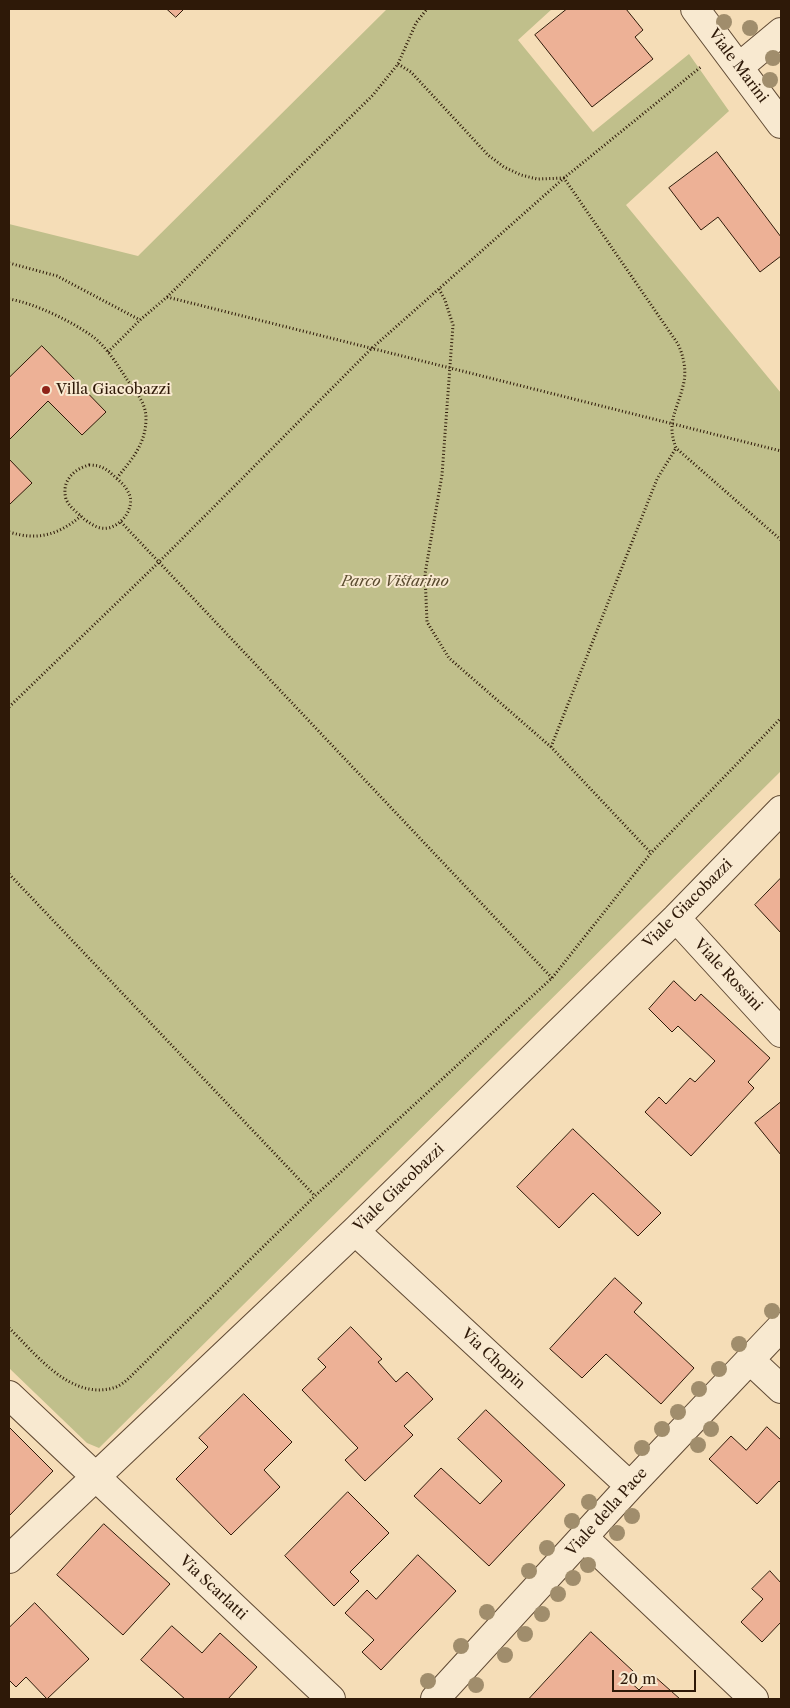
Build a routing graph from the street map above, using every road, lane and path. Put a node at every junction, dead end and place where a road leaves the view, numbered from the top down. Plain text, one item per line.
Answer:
1 (428, 9) edge
2 (695, 9) edge
3 (781, 32) edge
4 (732, 57) junction
5 (398, 64) junction
6 (781, 124) edge
7 (564, 178) junction
8 (9, 263) edge
9 (439, 289) junction
10 (167, 297) junction
11 (9, 300) edge
12 (140, 320) junction
13 (371, 349) junction
14 (108, 352) junction
15 (449, 368) junction
16 (671, 424) junction
17 (676, 448) junction
18 (781, 451) edge
19 (116, 478) junction
20 (81, 516) junction
21 (121, 522) junction
22 (9, 532) edge
23 (781, 540) edge
24 (159, 562) junction
25 (9, 707) edge
26 (781, 718) edge
27 (551, 748) junction
28 (781, 810) edge
29 (651, 853) junction
30 (9, 874) edge
31 (676, 918) junction
32 (552, 978) junction
33 (781, 1033) edge
34 (316, 1196) junction
35 (355, 1231) junction
36 (781, 1327) edge
37 (9, 1328) edge
38 (750, 1360) junction
39 (781, 1389) edge
40 (9, 1395) edge
41 (95, 1476) junction
42 (630, 1486) junction
43 (584, 1538) junction
44 (9, 1559) edge
45 (331, 1699) edge
46 (436, 1699) edge
47 (754, 1699) edge

1 - 5 path
2 - 4 street, Viale Marini
3 - 4 street
4 - 6 street, Viale Marini
4 - 7 path
5 - 7 path
5 - 10 path
7 - 9 path
7 - 16 path
8 - 12 path
9 - 13 path
9 - 15 path
10 - 12 path
10 - 13 path
11 - 14 path
12 - 14 path
13 - 15 path
13 - 24 path
14 - 19 path
15 - 16 path
15 - 27 path
16 - 17 path
16 - 18 path
17 - 23 path
17 - 27 path
19 - 20 path
19 - 21 path
20 - 21 path
20 - 22 path
21 - 24 path
24 - 25 path
24 - 32 path
26 - 29 path
27 - 29 path
28 - 31 street, Viale Giacobazzi
29 - 32 path
30 - 34 path
31 - 33 street, Viale Rossini
31 - 35 street, Viale Giacobazzi
32 - 34 path
34 - 37 path
35 - 41 street, Viale Giacobazzi
35 - 42 street, Via Chopin
36 - 38 street, Viale della Pace
38 - 39 street
38 - 42 street, Viale della Pace
40 - 41 street
41 - 44 street, Viale Giacobazzi
41 - 45 street, Via Scarlatti
42 - 43 street, Viale della Pace
43 - 46 street, Viale della Pace
43 - 47 street

